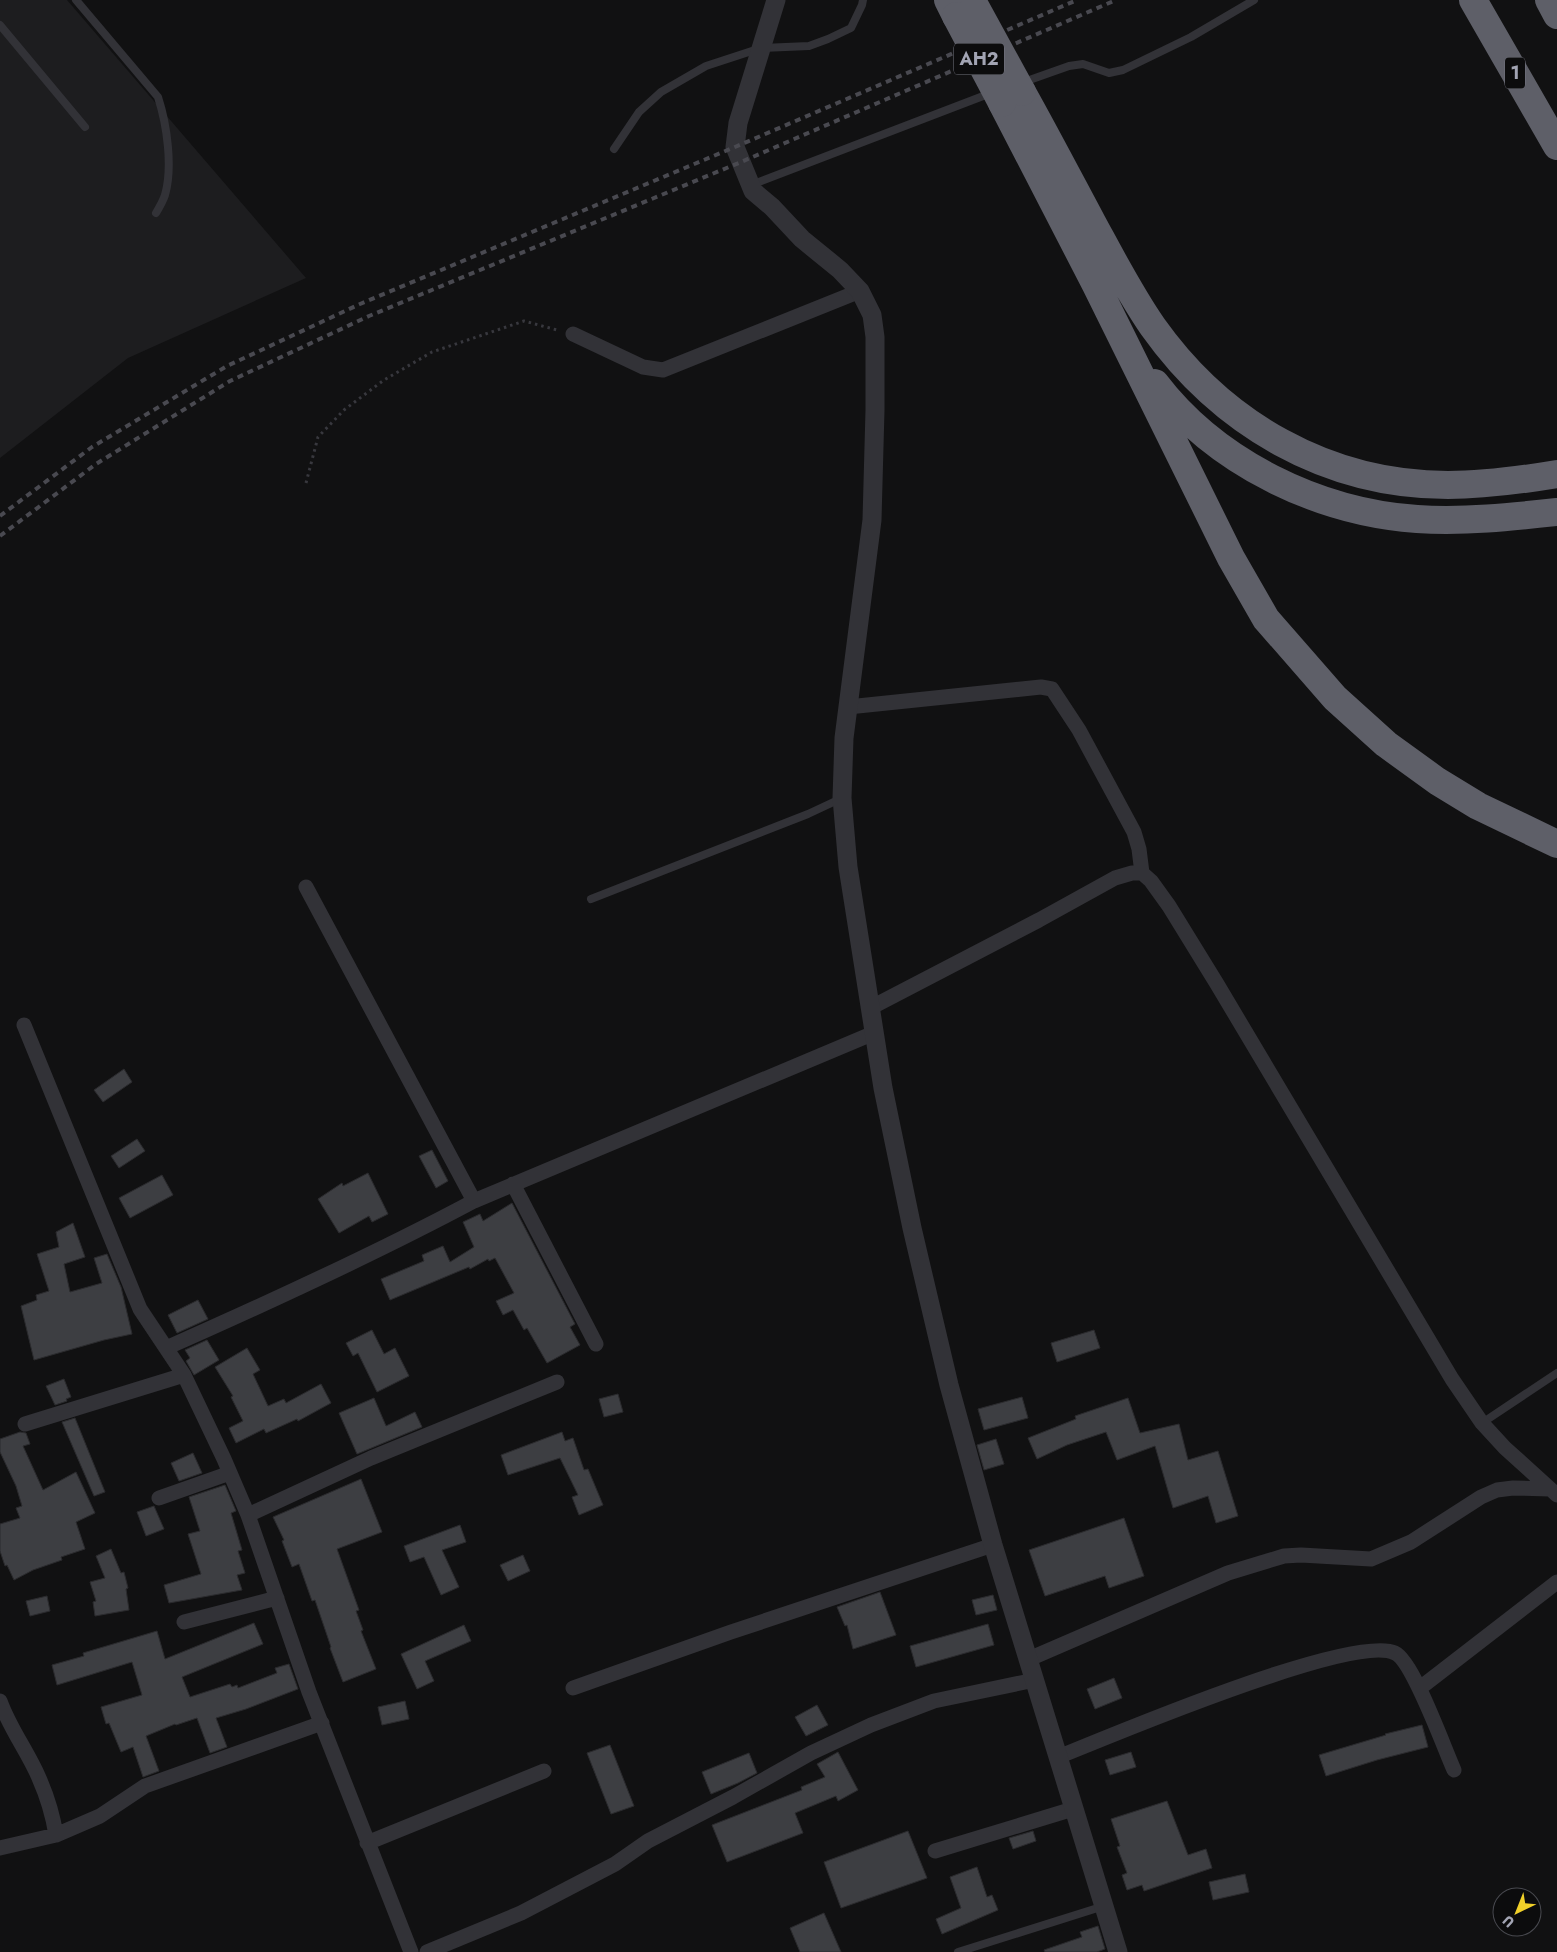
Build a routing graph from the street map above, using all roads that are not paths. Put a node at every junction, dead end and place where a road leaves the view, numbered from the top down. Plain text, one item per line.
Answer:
1 (76, 0) edge
2 (776, 0) edge
3 (863, 0) edge
4 (1254, 0) edge
5 (1473, 0) edge
6 (1549, 0) edge
7 (963, 6) edge
8 (1557, 13) edge
9 (0, 25) edge
10 (761, 48) junction
11 (1012, 97) junction
12 (85, 127) dead end
13 (1557, 146) edge
14 (614, 149) dead end
15 (751, 185) junction
16 (156, 213) dead end
17 (1096, 285) junction
18 (860, 291) junction
19 (573, 334) road end
20 (1557, 474) edge
21 (1557, 512) edge
22 (848, 707) junction
23 (842, 798) junction
24 (1557, 844) edge
25 (1142, 874) junction
26 (306, 887) dead end
27 (590, 899) dead end
28 (870, 1008) junction
29 (24, 1025) dead end
30 (874, 1033) junction
31 (513, 1184) junction
32 (474, 1201) junction
33 (596, 1344) dead end
34 (166, 1348) junction
35 (1557, 1373) edge
36 (184, 1375) junction
37 (557, 1382) dead end
38 (1482, 1423) junction
39 (25, 1424) dead end
40 (230, 1473) junction
41 (1554, 1492) edge
42 (159, 1498) dead end
43 (248, 1515) junction
44 (993, 1545) junction
45 (1557, 1582) edge
46 (278, 1598) junction
47 (184, 1622) dead end
48 (1029, 1659) junction
49 (1035, 1680) junction
50 (573, 1688) dead end
51 (1420, 1688) junction
52 (0, 1701) edge
53 (322, 1723) junction
54 (1058, 1756) junction
55 (1454, 1770) dead end
56 (544, 1771) dead end
57 (1073, 1809) junction
58 (56, 1835) junction
59 (367, 1843) junction
60 (0, 1848) edge
61 (935, 1851) dead end
62 (1104, 1906) junction
63 (411, 1952) edge
64 (427, 1952) edge
65 (958, 1952) edge
66 (1118, 1952) edge

1 - 16 lane
2 - 10 street
3 - 10 lane
4 - 15 lane
5 - 13 highway, 1
6 - 8 highway
7 - 11 highway, bridge
9 - 12 lane
10 - 14 lane
10 - 15 street
11 - 17 highway
11 - 20 highway
15 - 18 street
17 - 21 highway
17 - 24 highway
18 - 19 street
18 - 22 street
22 - 23 street
22 - 25 street
23 - 27 lane
23 - 28 street
25 - 28 street
25 - 38 street
26 - 32 street
28 - 30 street
29 - 34 street
30 - 31 street
30 - 44 street
31 - 32 street
31 - 33 street
32 - 34 street
34 - 36 street
35 - 38 lane
36 - 39 street
36 - 40 street
37 - 43 street
38 - 41 street
40 - 42 street
40 - 43 street
41 - 48 street
43 - 46 street
44 - 48 street
44 - 50 street
45 - 51 street
46 - 47 street
46 - 53 street
48 - 49 street
49 - 54 street
49 - 64 street
51 - 54 street
51 - 55 street
52 - 58 street
53 - 58 street
53 - 59 street
54 - 57 street
56 - 59 street
57 - 61 street
57 - 62 street
58 - 60 street
59 - 63 street
62 - 65 lane
62 - 66 street

